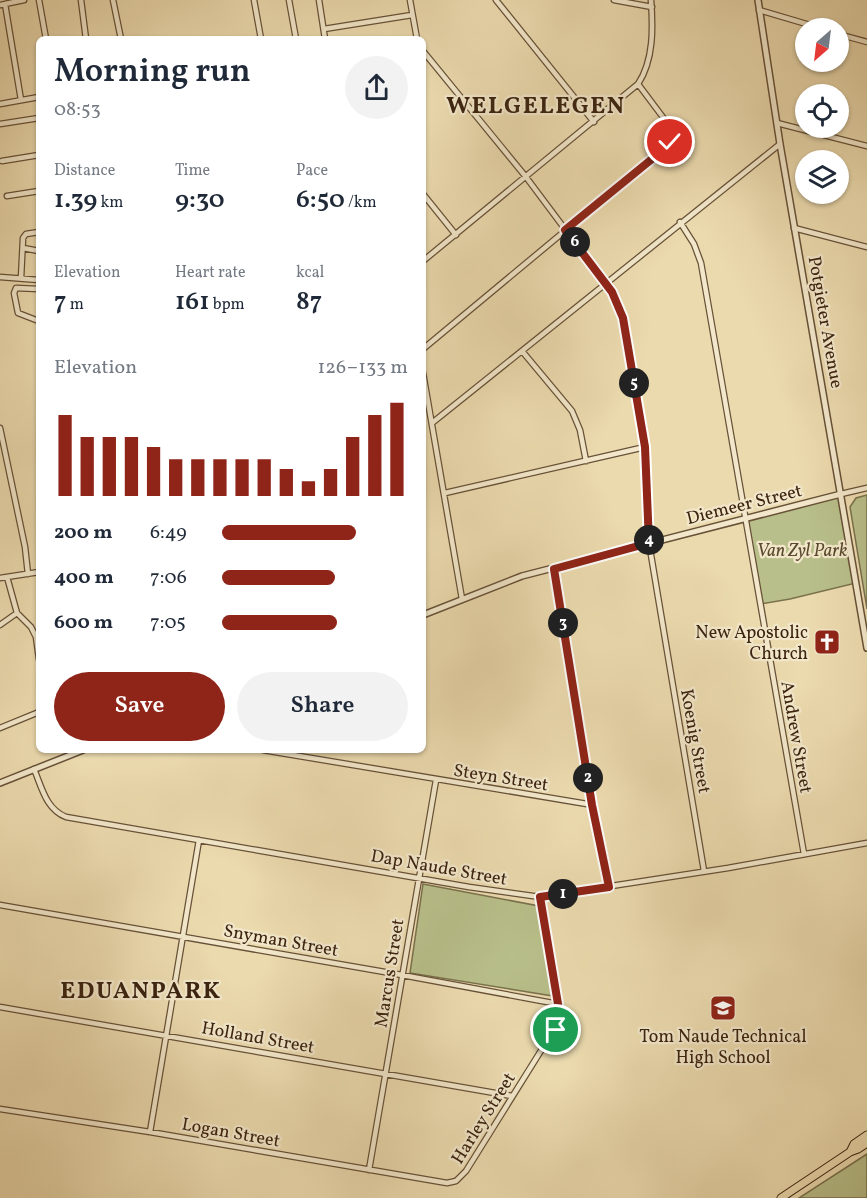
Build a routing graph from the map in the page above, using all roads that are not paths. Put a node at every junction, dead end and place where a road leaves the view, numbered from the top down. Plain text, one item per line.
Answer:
1 (24, 0) edge
2 (39, 0) edge
3 (81, 0) edge
4 (113, 0) edge
5 (254, 0) edge
6 (290, 0) edge
7 (319, 0) edge
8 (410, 0) edge
9 (496, 0) edge
10 (614, 0) edge
11 (651, 0) edge
12 (758, 0) edge
13 (2, 5) edge
14 (652, 6) junction
15 (759, 10) junction
16 (412, 15) junction
17 (795, 21) edge
18 (324, 29) junction
19 (45, 36) edge
20 (86, 36) edge
21 (120, 36) edge
22 (260, 36) edge
23 (296, 36) edge
24 (325, 36) edge
25 (416, 36) edge
26 (849, 37) edge
27 (867, 42) edge
28 (426, 55) edge
29 (639, 84) junction
30 (36, 98) edge
31 (21, 100) junction
32 (0, 104) edge
33 (36, 118) edge
34 (594, 122) junction
35 (777, 123) junction
36 (0, 124) edge
37 (780, 144) junction
38 (867, 146) edge
39 (36, 155) edge
40 (2, 161) dead end
41 (526, 177) junction
42 (36, 191) edge
43 (7, 196) dead end
44 (426, 198) edge
45 (680, 222) junction
46 (794, 228) junction
47 (565, 230) junction
48 (36, 233) edge
49 (456, 235) junction
50 (867, 247) edge
51 (23, 248) junction
52 (36, 250) edge
53 (426, 259) edge
54 (0, 277) edge
55 (21, 278) junction
56 (36, 280) edge
57 (605, 282) junction
58 (36, 289) edge
59 (36, 320) dead end
60 (426, 346) edge
61 (522, 351) junction
62 (426, 390) edge
63 (432, 423) junction
64 (0, 428) edge
65 (645, 447) junction
66 (586, 461) junction
67 (867, 488) edge
68 (445, 493) junction
69 (841, 495) junction
70 (746, 518) junction
71 (649, 543) junction
72 (554, 569) junction
73 (36, 573) edge
74 (28, 574) junction
75 (7, 577) junction
76 (0, 578) edge
77 (462, 599) junction
78 (17, 613) junction
79 (426, 614) edge
80 (0, 625) edge
81 (36, 644) edge
82 (867, 648) edge
83 (36, 712) edge
84 (0, 728) edge
85 (75, 753) edge
86 (280, 753) edge
87 (34, 769) junction
88 (436, 780) junction
89 (0, 783) edge
90 (592, 805) junction
91 (199, 840) junction
92 (867, 843) edge
93 (804, 854) junction
94 (704, 871) junction
95 (418, 877) junction
96 (609, 887) junction
97 (540, 897) junction
98 (0, 905) edge
99 (183, 936) junction
100 (402, 975) junction
101 (558, 1004) junction
102 (0, 1007) edge
103 (166, 1035) junction
104 (386, 1072) junction
105 (512, 1096) junction
106 (0, 1109) edge
107 (150, 1132) junction
108 (867, 1135) edge
109 (867, 1143) edge
110 (850, 1152) junction
111 (369, 1170) junction
112 (456, 1181) joint
113 (781, 1198) edge

1 - 13 street
2 - 19 street
3 - 20 street
4 - 21 street
5 - 22 street
6 - 23 street
7 - 18 street
8 - 16 street
9 - 34 street
10 - 14 street
11 - 14 street
12 - 15 street, Potgieter Avenue
13 - 31 street
14 - 29 street
15 - 17 street
15 - 35 street, Potgieter Avenue
16 - 18 street
16 - 25 street
18 - 24 street
26 - 27 street
28 - 41 street, Koenig Street
29 - 34 street
29 - 47 street
30 - 31 street
31 - 32 street
33 - 36 street
34 - 41 street
35 - 37 street, Potgieter Avenue
35 - 38 street
37 - 45 street
37 - 46 street, Potgieter Avenue
39 - 40 street
41 - 47 street, Koenig Street
41 - 49 street
42 - 43 street
44 - 49 street
45 - 57 street
45 - 70 street, Andrew Street
46 - 50 street
46 - 69 street, Potgieter Avenue
47 - 57 street, Koenig Street
47 - 60 street
48 - 51 street
49 - 53 street
51 - 52 street
51 - 55 street
54 - 55 street
55 - 56 street
57 - 61 street
57 - 65 street, Koenig Street
58 - 59 street
61 - 63 street
61 - 66 street
62 - 63 street
63 - 68 street
64 - 74 street
65 - 66 street
65 - 71 street, Koenig Street
66 - 68 street
67 - 69 street, Diemeer Street
68 - 77 street
69 - 70 street, Diemeer Street
69 - 82 street, Potgieter Avenue
70 - 71 street, Diemeer Street
70 - 93 street, Andrew Street
71 - 72 street, Diemeer Street
71 - 94 street, Koenig Street
72 - 77 street, Diemeer Street
72 - 90 street
73 - 74 street
74 - 75 street
75 - 76 street
75 - 78 street
77 - 79 street, Diemeer Street
78 - 80 street
78 - 81 street
83 - 84 street
85 - 87 street
86 - 88 street, Steyn Street
87 - 89 street
87 - 91 street, Dap Naude Street
88 - 90 street, Steyn Street
88 - 95 street, Marcus Street
90 - 96 street
91 - 95 street, Dap Naude Street
91 - 99 street
92 - 93 street, Dap Naude Street
93 - 94 street, Dap Naude Street
94 - 96 street, Dap Naude Street
95 - 97 street, Dap Naude Street
95 - 100 street, Marcus Street
96 - 97 street, Dap Naude Street
97 - 101 street, Harley Street
98 - 99 street, Snyman Street
99 - 100 street, Snyman Street
99 - 103 street
100 - 101 street, Snyman Street
100 - 104 street, Marcus Street
101 - 105 street, Harley Street
102 - 103 street, Holland Street
103 - 104 street, Holland Street
103 - 107 street
104 - 105 street, Holland Street
104 - 111 street, Marcus Street
105 - 112 street, Harley Street
106 - 107 street, Logan Street
107 - 111 street, Logan Street
108 - 110 main road
109 - 110 main road
110 - 113 main road
111 - 112 street, Logan Street

